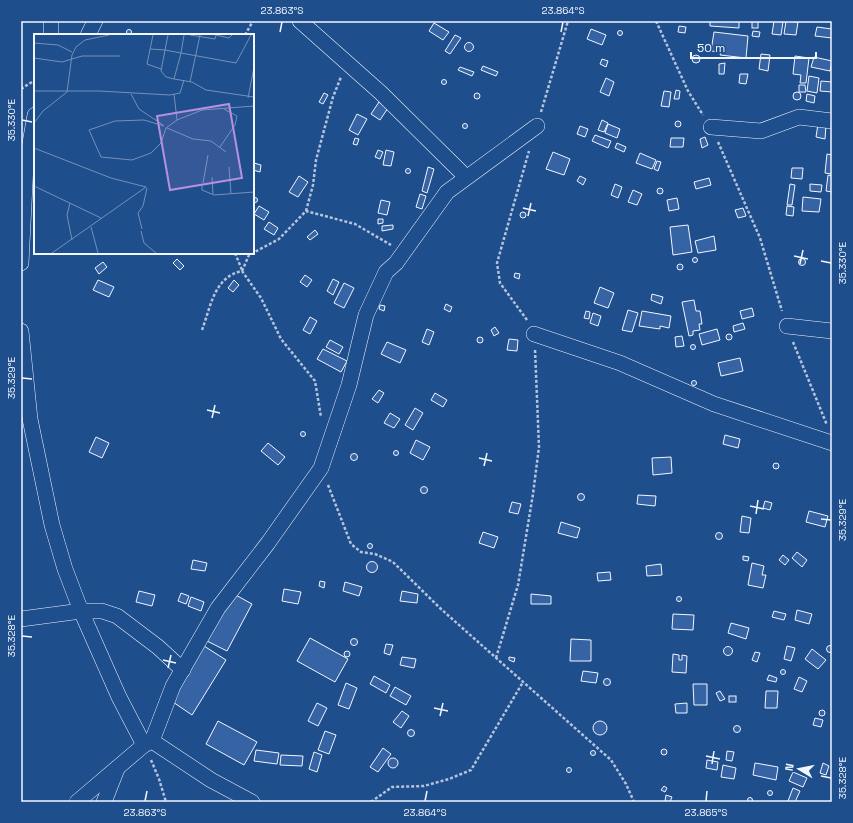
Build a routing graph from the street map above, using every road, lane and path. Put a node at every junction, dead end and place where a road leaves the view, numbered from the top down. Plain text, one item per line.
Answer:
1 (51, 21) edge
2 (95, 21) edge
3 (253, 21) edge
4 (300, 21) edge
5 (656, 21) edge
6 (51, 34) edge
7 (88, 34) edge
8 (246, 34) edge
9 (347, 63) junction
10 (34, 81) edge
11 (21, 89) edge
12 (34, 121) edge
13 (832, 121) edge
14 (537, 126) dead end
15 (711, 127) junction
16 (466, 176) junction
17 (306, 211) junction
18 (254, 252) edge
19 (404, 252) junction
20 (235, 254) edge
21 (251, 254) edge
22 (21, 263) edge
23 (242, 271) junction
24 (786, 326) junction
25 (202, 330) dead end
26 (21, 331) edge
27 (832, 331) edge
28 (534, 334) dead end
29 (321, 424) dead end
30 (831, 437) edge
31 (321, 468) junction
32 (81, 611) junction
33 (21, 619) edge
34 (182, 670) junction
35 (523, 682) junction
36 (148, 743) junction
37 (117, 768) junction
38 (77, 802) edge
39 (104, 802) edge
40 (166, 802) edge
41 (252, 802) edge
42 (371, 802) edge
43 (634, 802) edge

1 - 6 street
2 - 7 street
3 - 8 path
4 - 9 street
5 - 15 path
9 - 16 street
9 - 17 path
10 - 11 path
12 - 22 street
13 - 15 street
14 - 16 street
15 - 24 path
16 - 19 street
17 - 18 path
17 - 19 path
19 - 31 street
20 - 23 path
21 - 23 path
23 - 25 path
23 - 29 path
24 - 27 street
24 - 30 path
26 - 32 street
28 - 30 street
31 - 34 street
31 - 35 path
32 - 33 street
32 - 34 street
32 - 36 street
34 - 36 street
35 - 42 path
35 - 43 path
36 - 37 street
36 - 40 path
36 - 41 street
37 - 38 street
37 - 39 street

